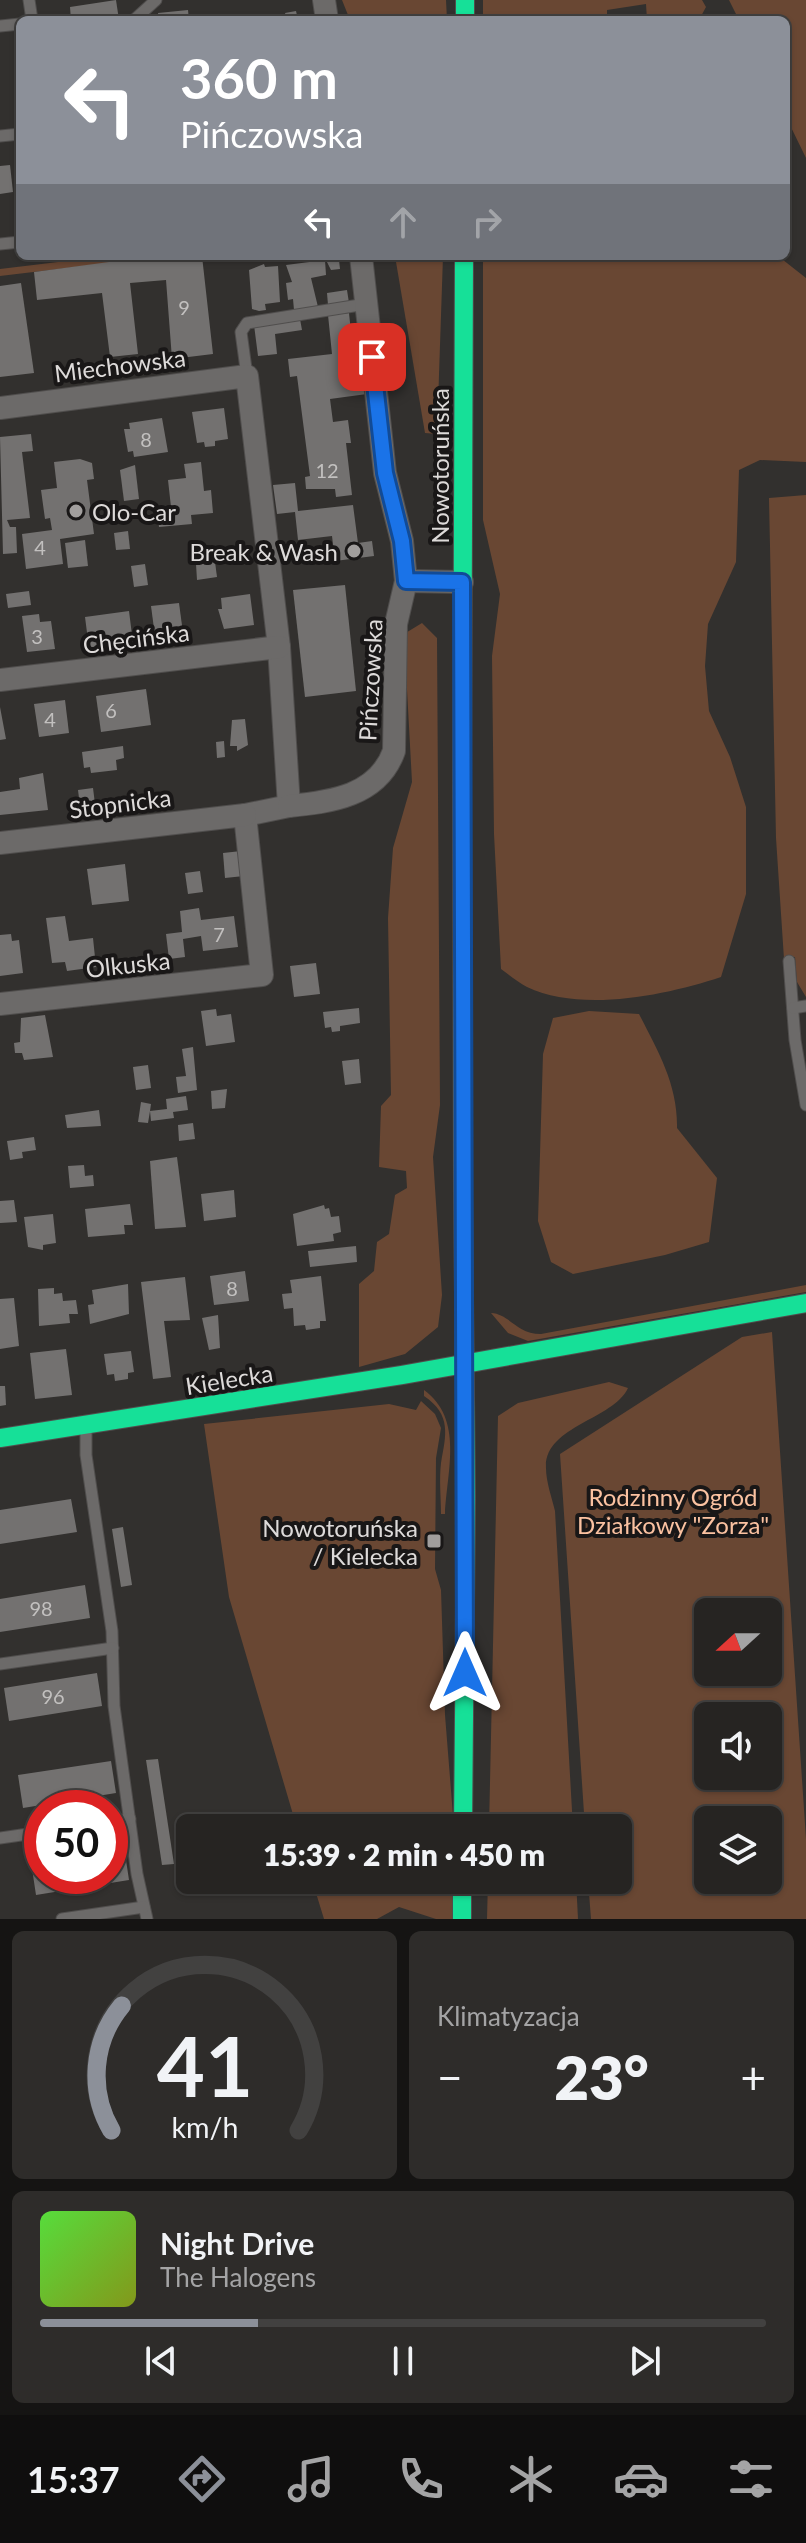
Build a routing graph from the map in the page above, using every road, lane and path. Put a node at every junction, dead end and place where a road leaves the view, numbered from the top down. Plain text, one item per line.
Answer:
1 (156, 0) edge
2 (138, 16) edge
3 (361, 260) edge
4 (464, 260) edge
5 (366, 304) junction
6 (247, 376) junction
7 (0, 408) edge
8 (406, 581) junction
9 (462, 582) junction
10 (279, 647) junction
11 (0, 680) edge
12 (289, 806) junction
13 (245, 815) junction
14 (0, 843) edge
15 (789, 961) dead end
16 (0, 1004) edge
17 (806, 1006) edge
18 (793, 1008) junction
19 (806, 1105) edge
20 (806, 1303) edge
21 (464, 1365) junction
22 (86, 1426) junction
23 (0, 1438) edge
24 (113, 1648) junction
25 (0, 1664) edge
26 (463, 1814) edge
27 (130, 1819) joint
28 (24, 1835) edge
29 (0, 1838) edge
30 (462, 1894) edge
31 (145, 1913) edge
32 (62, 1919) edge
33 (462, 1919) edge

1 - 2 lane
3 - 5 street, Pińczowska
4 - 9 main road, Nowotoruńska
5 - 6 lane
5 - 8 street, Pińczowska
6 - 7 street, Miechowska
6 - 10 street
8 - 9 street
8 - 12 street, Pińczowska
9 - 21 main road, Nowotoruńska
10 - 11 street, Chęcińska
10 - 12 street
12 - 13 street, Stopnicka
13 - 14 street, Stopnicka
13 - 16 street, Olkuska
15 - 18 lane
17 - 18 lane
18 - 19 lane
20 - 21 main road, Kielecka
21 - 22 main road, Kielecka
21 - 26 main road, Nowotoruńska
22 - 23 main road, Kielecka
22 - 24 lane
24 - 25 lane
24 - 27 lane
27 - 31 lane
28 - 29 lane
30 - 33 main road
31 - 32 lane

